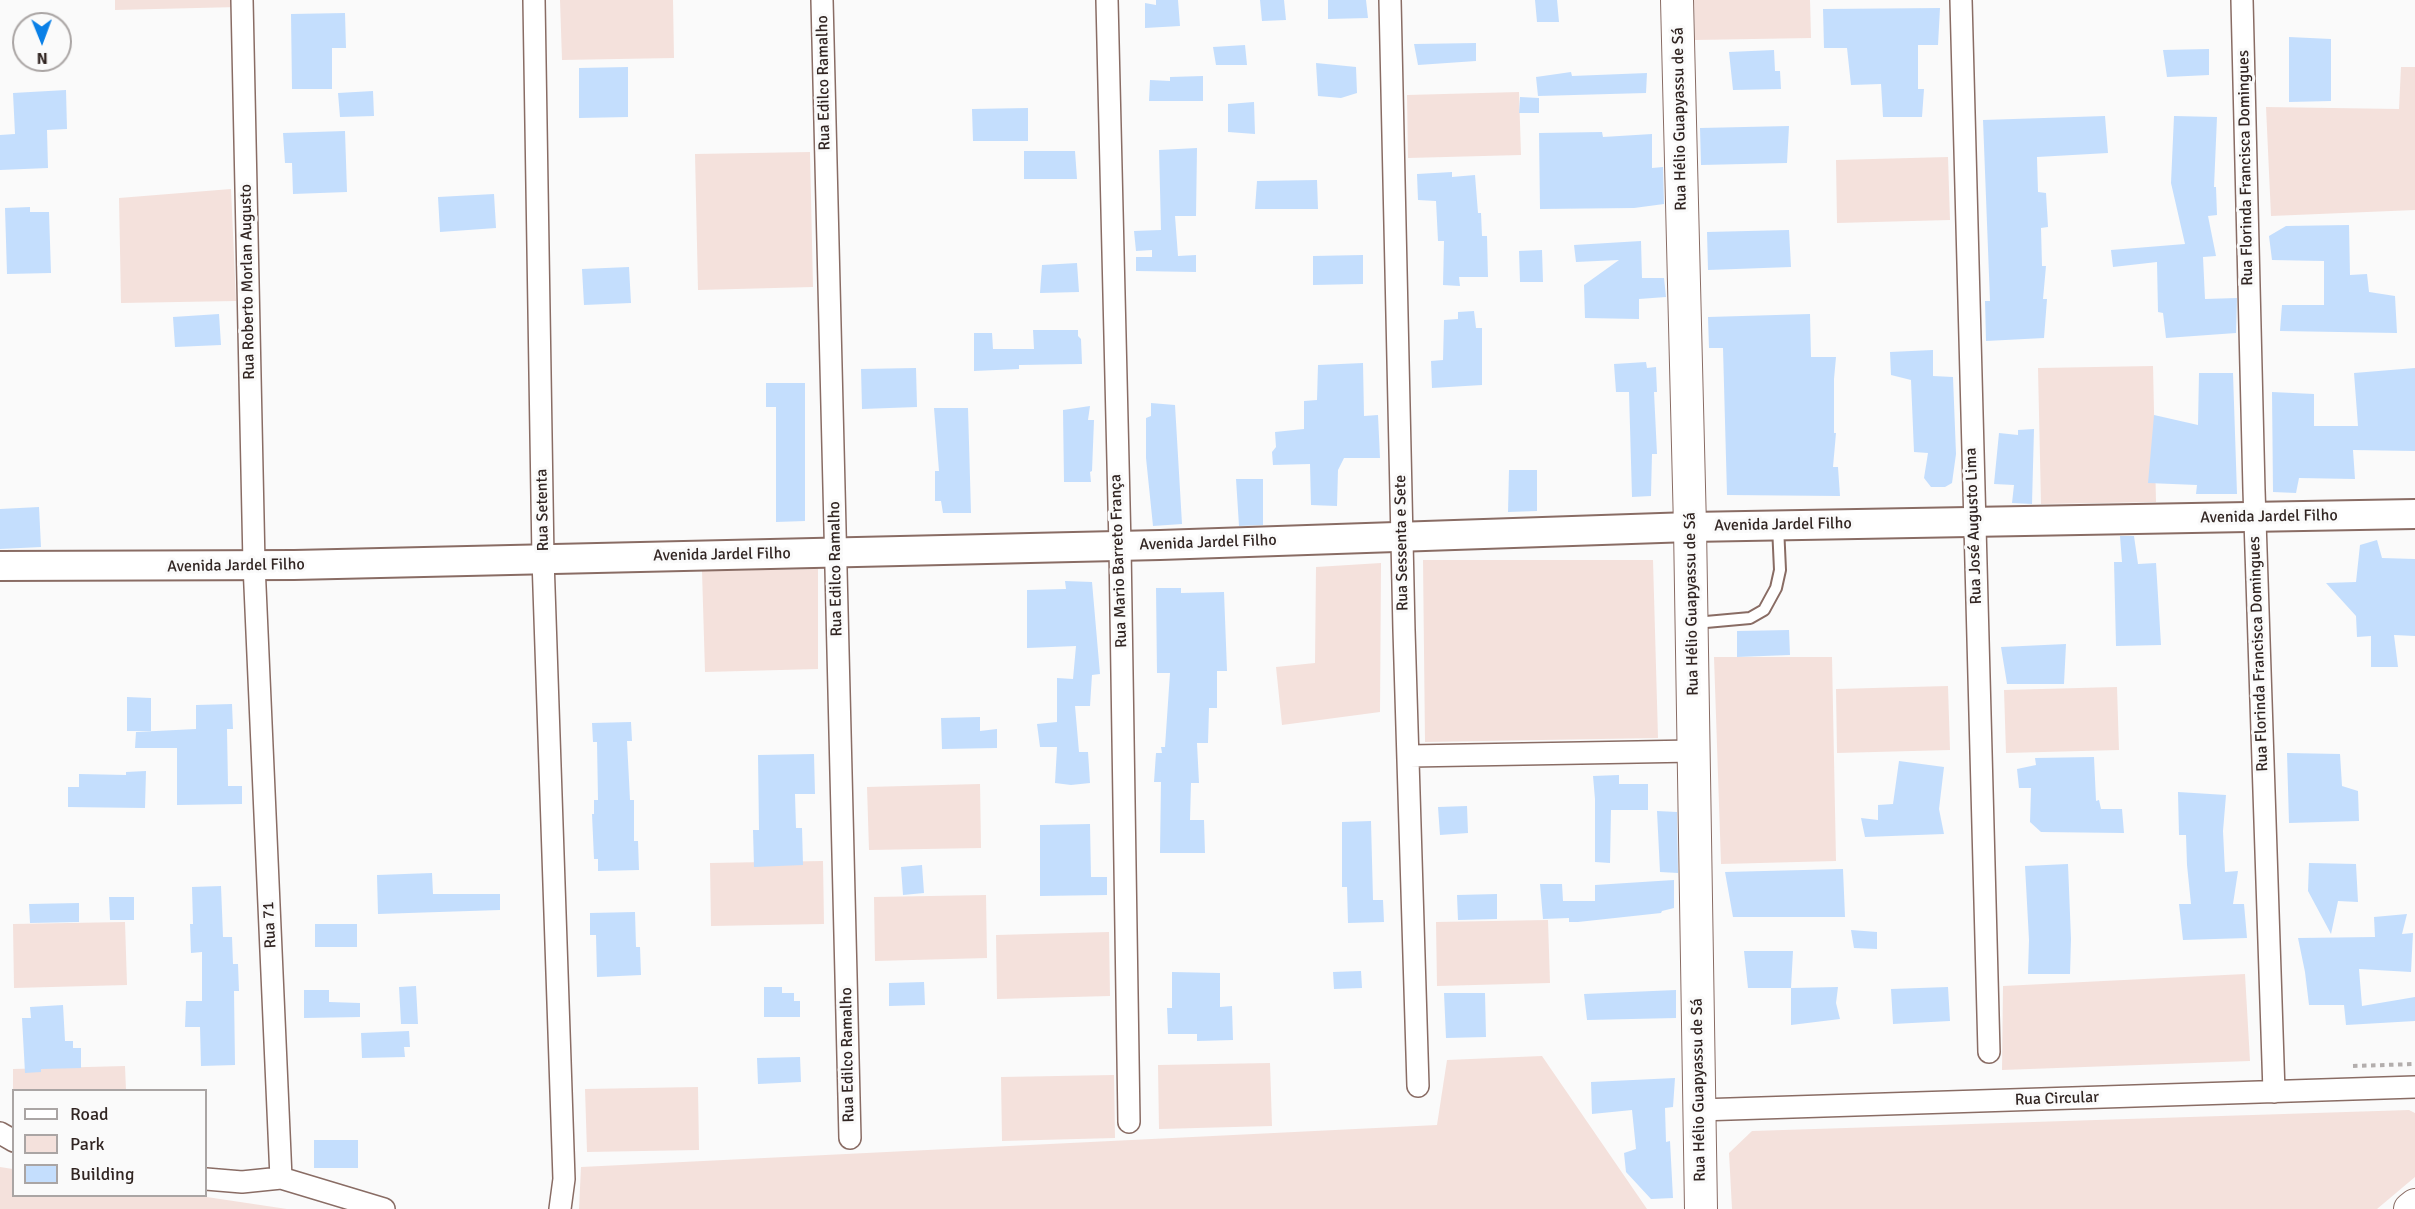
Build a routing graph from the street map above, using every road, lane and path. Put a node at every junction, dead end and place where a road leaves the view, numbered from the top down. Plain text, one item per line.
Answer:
1 (242, 0) edge
2 (534, 0) edge
3 (822, 0) edge
4 (1107, 0) edge
5 (1390, 0) edge
6 (1677, 0) edge
7 (1961, 0) edge
8 (2242, 0) edge
9 (2415, 514) edge
10 (2255, 517) junction
11 (1974, 522) junction
12 (1778, 525) junction
13 (1690, 527) junction
14 (1402, 537) junction
15 (1120, 546) junction
16 (836, 552) junction
17 (543, 559) junction
18 (254, 564) junction
19 (0, 567) edge
20 (1692, 623) junction
21 (1694, 751) junction
22 (1410, 756) junction
23 (1989, 1052) dead end
24 (1418, 1086) dead end
25 (2415, 1087) edge
26 (2274, 1092) junction
27 (1699, 1110) junction
28 (1129, 1122) dead end
29 (850, 1138) dead end
30 (281, 1178) junction
31 (207, 1179) edge
32 (2415, 1205) edge
33 (384, 1209) edge
34 (560, 1209) edge
35 (1701, 1209) edge
36 (2410, 1209) edge

1 - 18 street, Rua Roberto Morlan Augusto
2 - 17 street, Rua Setenta
3 - 16 street, Rua Edilco Ramalho
4 - 15 street, Rua Mario Barreto França
5 - 14 street, Rua Sessenta e Sete
6 - 13 main road, Rua Hélio Guapyassu de Sá
7 - 11 street, Rua José Augusto Lima
8 - 10 street, Rua Florinda Francisca Domingues
9 - 10 main road, Avenida Jardel Filho
10 - 11 main road, Avenida Jardel Filho
10 - 26 street, Rua Florinda Francisca Domingues
11 - 12 main road, Avenida Jardel Filho
11 - 23 street, Rua José Augusto Lima
12 - 13 main road, Avenida Jardel Filho
12 - 20 lane
13 - 14 main road, Avenida Jardel Filho
13 - 20 main road, Rua Hélio Guapyassu de Sá
14 - 15 main road, Avenida Jardel Filho
14 - 22 street, Rua Sessenta e Sete
15 - 16 main road, Avenida Jardel Filho
15 - 28 street, Rua Mario Barreto França
16 - 17 main road, Avenida Jardel Filho
16 - 29 street, Rua Edilco Ramalho
17 - 18 main road, Avenida Jardel Filho
17 - 34 street, Rua Setenta
18 - 19 main road, Avenida Jardel Filho
18 - 30 street, Rua 71
20 - 21 main road, Rua Hélio Guapyassu de Sá
21 - 22 street
21 - 27 main road, Rua Hélio Guapyassu de Sá
22 - 24 street, Rua Sessenta e Sete
25 - 26 street, Rua Circular
26 - 27 street, Rua Circular
27 - 35 main road, Rua Hélio Guapyassu de Sá
30 - 31 street
30 - 33 street
32 - 36 main road

